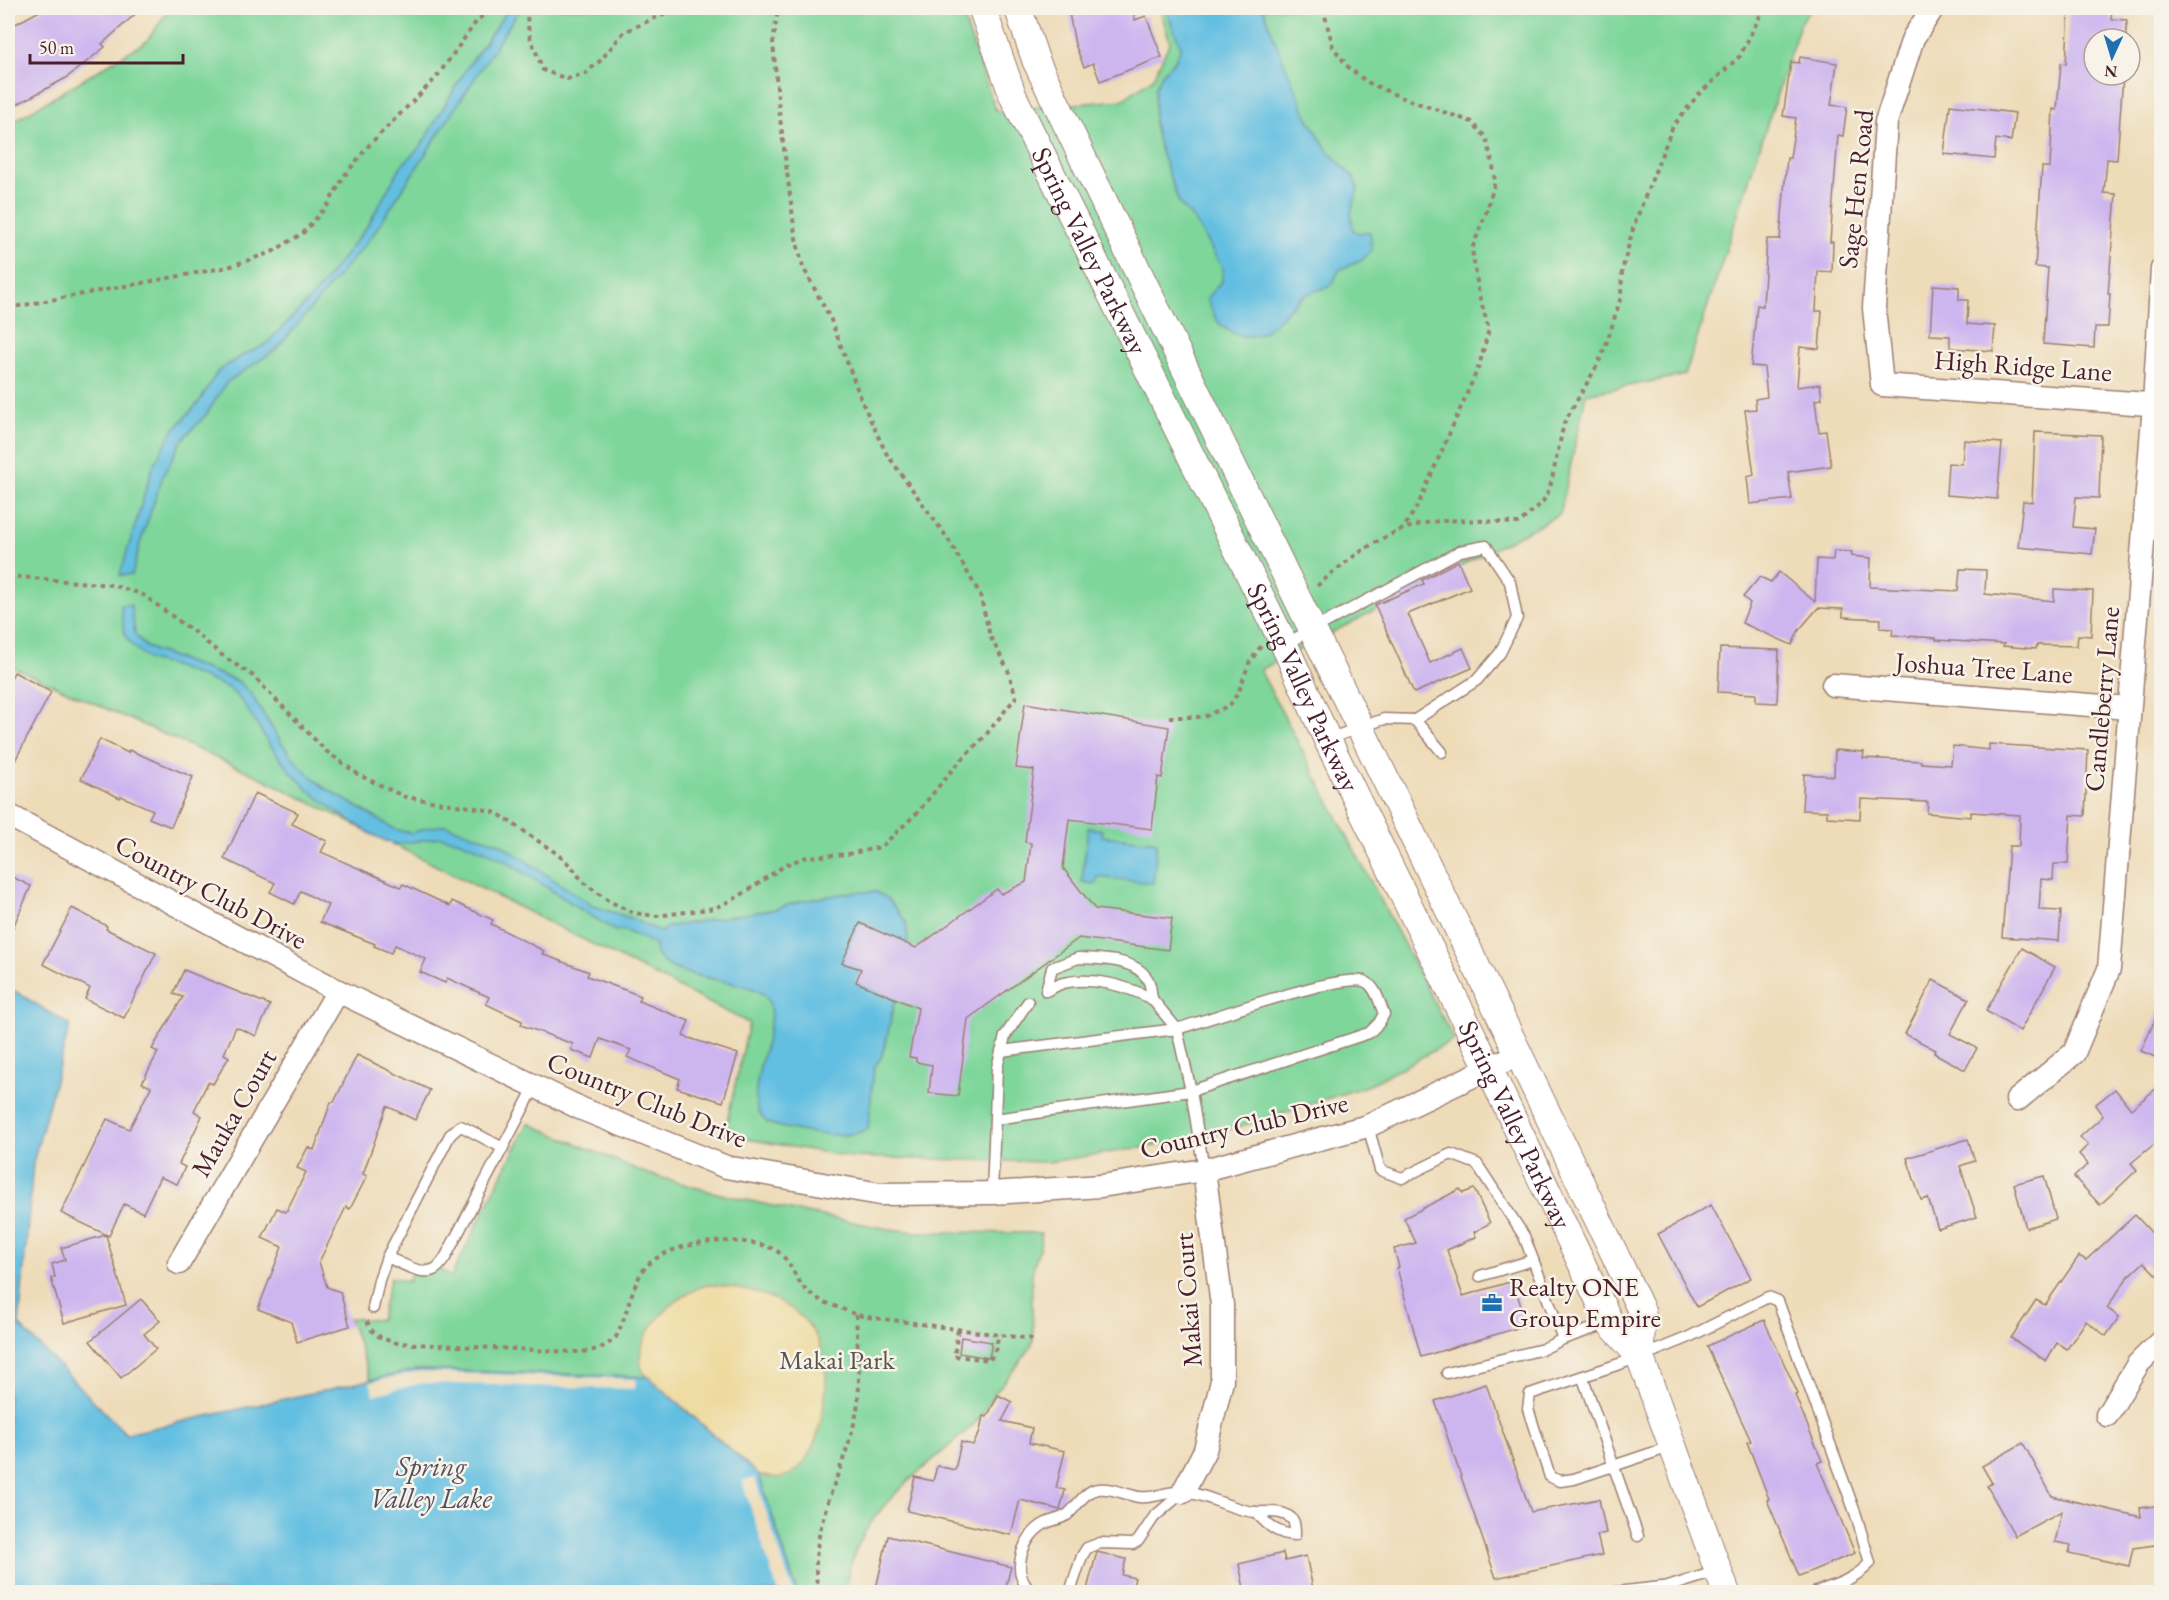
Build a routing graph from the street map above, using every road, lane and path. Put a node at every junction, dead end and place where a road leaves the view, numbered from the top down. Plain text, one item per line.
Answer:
1 (490, 8) edge
2 (526, 8) edge
3 (677, 8) edge
4 (778, 8) edge
5 (982, 8) edge
6 (1018, 8) edge
7 (1323, 8) edge
8 (1764, 8) edge
9 (1933, 8) edge
10 (2162, 269) edge
11 (8, 308) edge
12 (1881, 385) joint
13 (2158, 404) edge
14 (1402, 531) junction
15 (8, 576) edge
16 (1299, 604) junction
17 (1312, 629) junction
18 (1280, 636) junction
19 (1833, 685) dead end
20 (2129, 708) junction
21 (1168, 717) dead end
22 (1415, 720) junction
23 (1361, 727) junction
24 (1327, 739) junction
25 (1442, 752) dead end
26 (8, 815) edge
27 (338, 992) junction
28 (1152, 999) junction
29 (1028, 1002) dead end
30 (1177, 1029) junction
31 (1001, 1051) junction
32 (1519, 1054) junction
33 (1489, 1069) junction
34 (535, 1086) junction
35 (1191, 1091) junction
36 (2018, 1100) dead end
37 (995, 1119) junction
38 (1368, 1126) junction
39 (502, 1148) junction
40 (1204, 1170) junction
41 (992, 1193) junction
42 (387, 1257) junction
43 (1533, 1260) junction
44 (179, 1263) dead end
45 (1480, 1275) dead end
46 (372, 1308) dead end
47 (856, 1314) junction
48 (367, 1319) dead end
49 (1610, 1323) junction
50 (958, 1330) junction
51 (998, 1334) junction
52 (1033, 1339) dead end
53 (1563, 1339) junction
54 (2162, 1340) edge
55 (1640, 1357) junction
56 (1447, 1373) dead end
57 (1583, 1378) junction
58 (2107, 1415) dead end
59 (1673, 1445) junction
60 (1615, 1465) junction
61 (1184, 1492) junction
62 (1256, 1512) dead end
63 (1638, 1536) dead end
64 (1722, 1582) edge
65 (1673, 1589) edge
66 (818, 1593) edge
67 (1032, 1593) edge
68 (1070, 1593) edge
69 (1616, 1593) edge
70 (1816, 1593) edge

1 - 11 path
2 - 3 path
4 - 15 path
5 - 18 street, Spring Valley Parkway
6 - 16 street, Spring Valley Parkway
7 - 14 path
8 - 14 path
9 - 12 street, Sage Hen Road
10 - 13 street, Candleberry Lane
12 - 13 street, High Ridge Lane
13 - 20 street, Candleberry Lane
14 - 16 path
16 - 17 street, Spring Valley Parkway
17 - 18 lane
17 - 22 lane
17 - 23 street, Spring Valley Parkway
18 - 21 path
18 - 24 street, Spring Valley Parkway
19 - 20 street, Joshua Tree Lane
20 - 36 street, Candleberry Lane
22 - 23 lane
22 - 25 lane
23 - 24 lane
23 - 32 street, Spring Valley Parkway
24 - 33 street, Spring Valley Parkway
26 - 27 street, Country Club Drive
27 - 34 street, Country Club Drive
27 - 44 street, Mauka Court
28 - 28 lane
28 - 30 lane
29 - 31 lane
30 - 31 lane
30 - 35 lane
30 - 35 lane
31 - 37 lane
32 - 33 street, Country Club Drive
32 - 55 street, Spring Valley Parkway
33 - 38 street, Country Club Drive
33 - 49 street, Spring Valley Parkway
34 - 39 lane
34 - 41 street, Country Club Drive
35 - 37 lane
35 - 40 lane
37 - 41 lane
38 - 40 street, Country Club Drive
38 - 43 lane
39 - 42 lane
39 - 42 lane
40 - 41 street, Country Club Drive
40 - 61 street, Makai Court
42 - 46 lane
43 - 45 lane
43 - 53 lane
47 - 48 path
47 - 50 path
47 - 66 path
49 - 53 lane
49 - 55 street, Spring Valley Parkway
50 - 51 path
50 - 51 path
51 - 52 path
53 - 56 lane
54 - 58 street
55 - 57 lane
55 - 59 street, Spring Valley Parkway
55 - 70 lane
57 - 60 lane
57 - 60 lane
59 - 60 lane
59 - 64 street, Spring Valley Parkway
60 - 63 lane
61 - 62 lane
61 - 67 lane
61 - 68 lane
64 - 65 lane
65 - 69 lane

